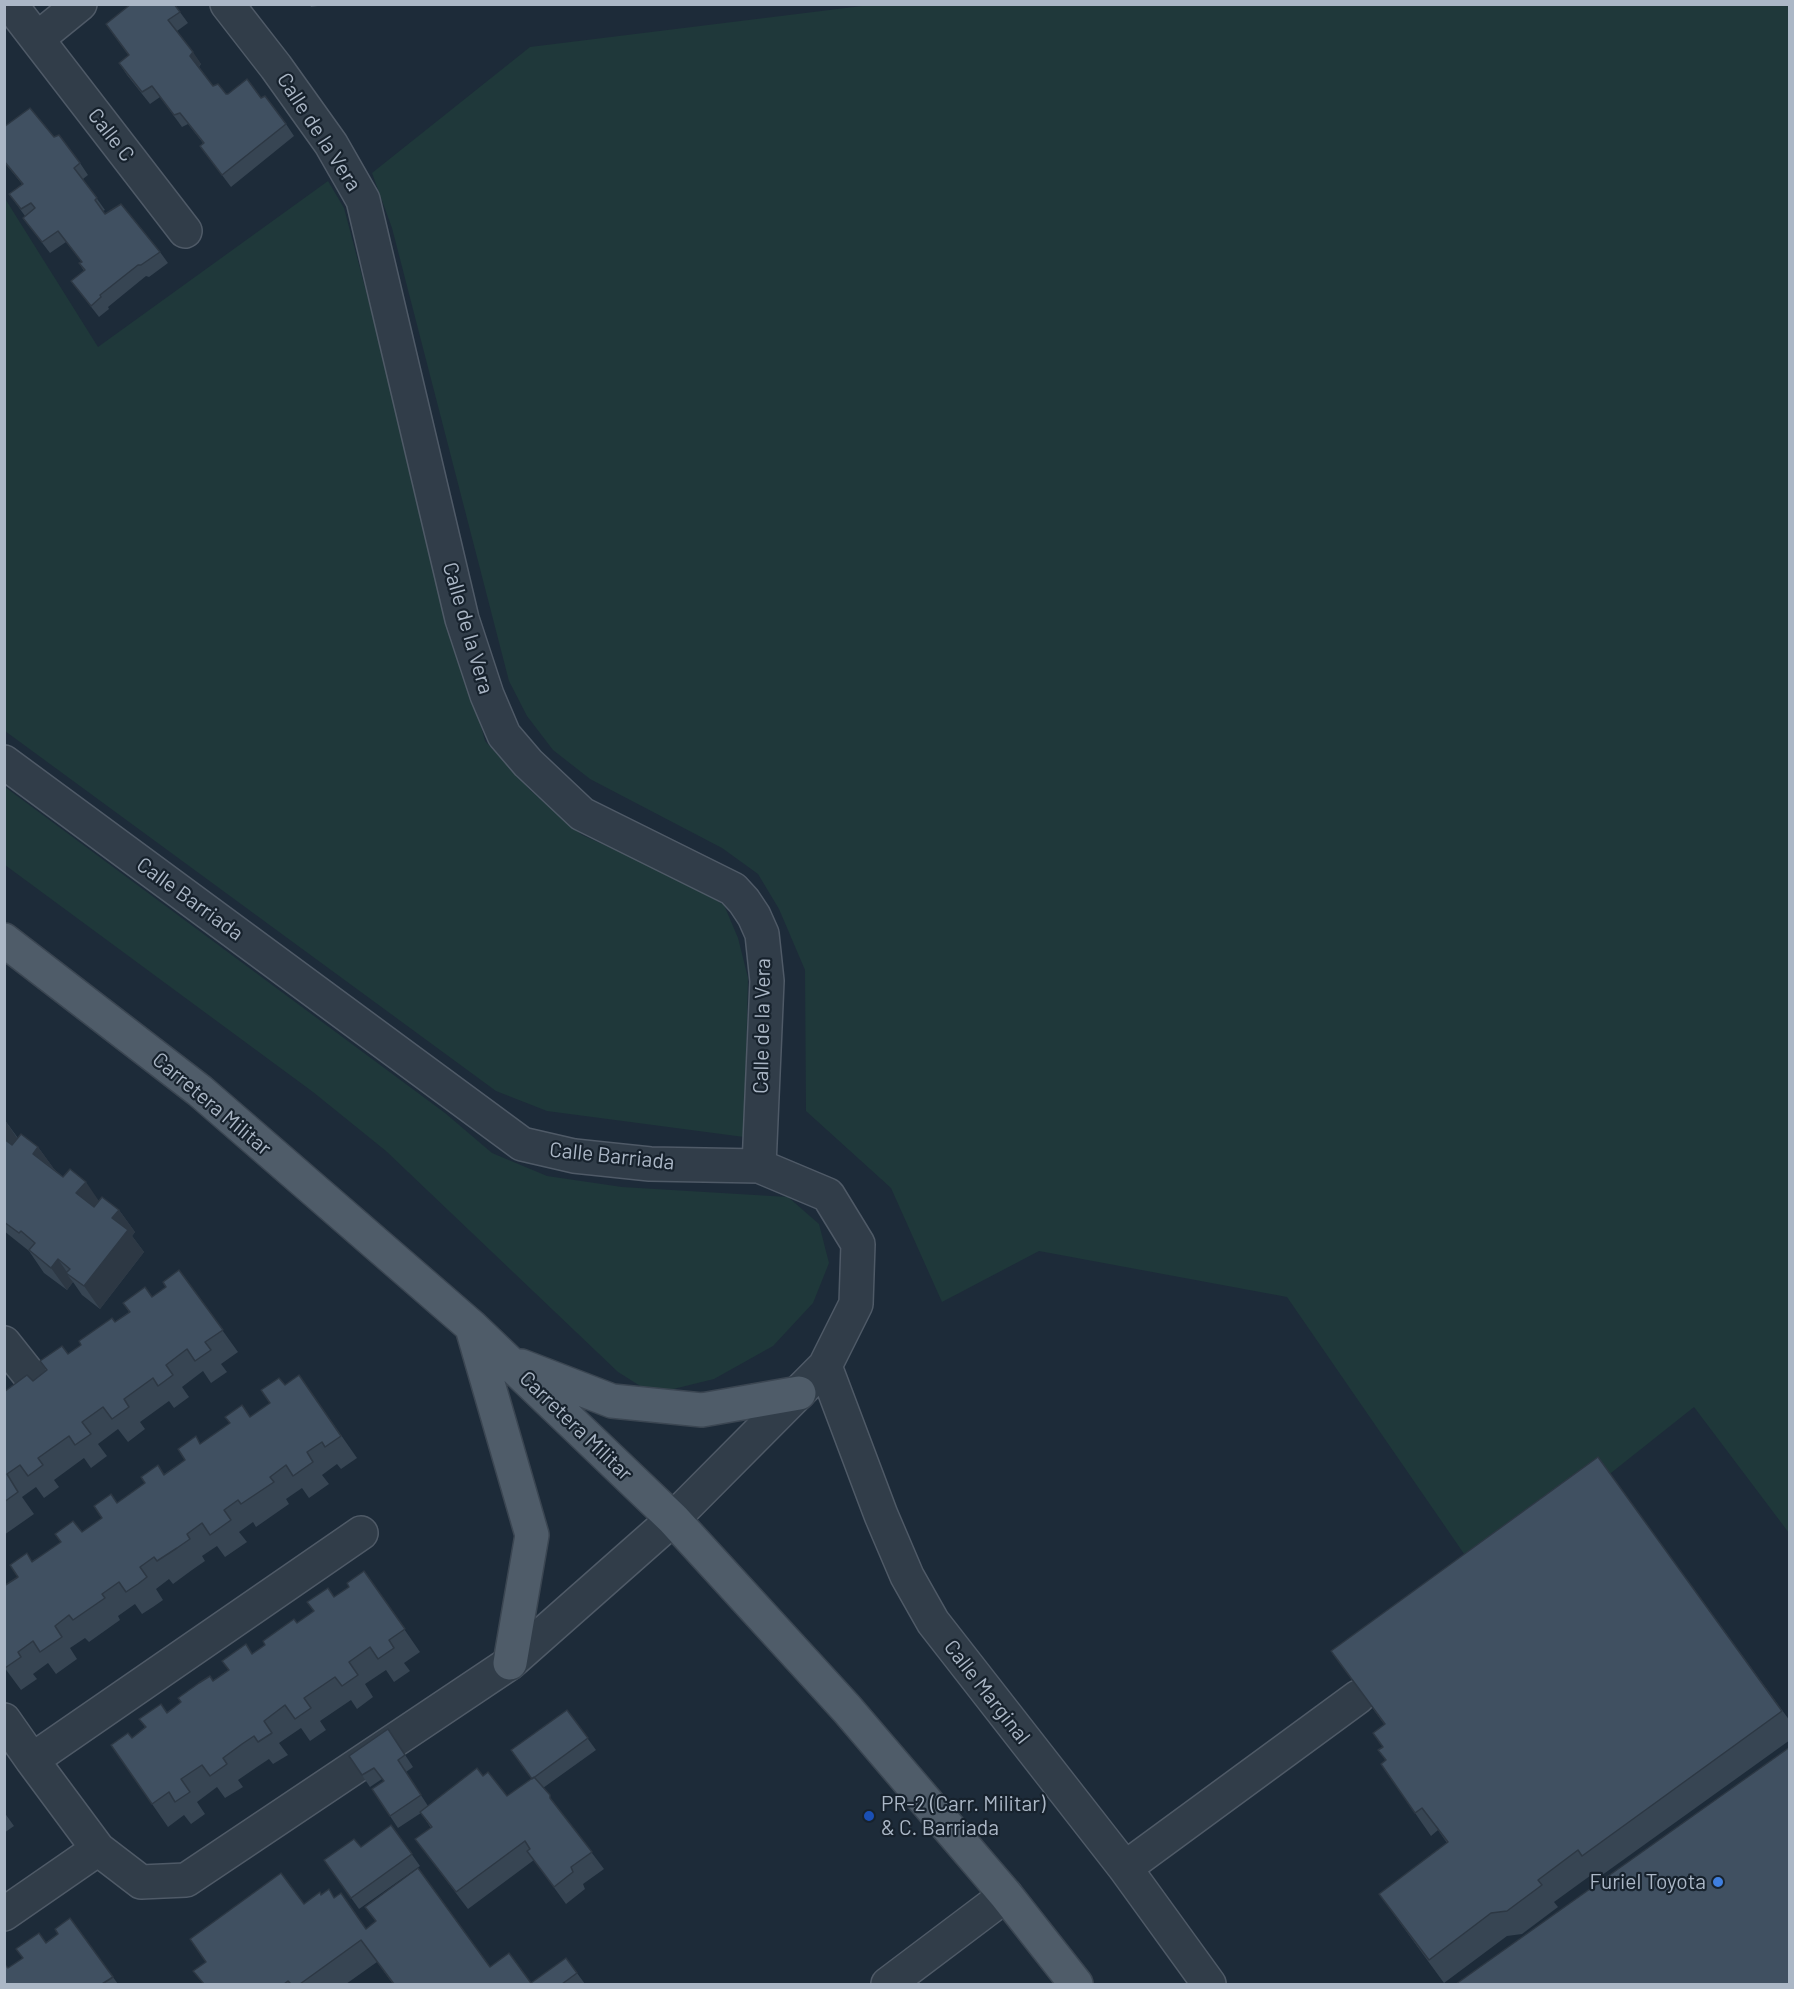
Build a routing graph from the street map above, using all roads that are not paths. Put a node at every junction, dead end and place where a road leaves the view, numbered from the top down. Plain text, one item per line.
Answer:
1 (10, 4) edge
2 (80, 4) edge
3 (227, 4) edge
4 (37, 39) junction
5 (185, 231) dead end
6 (4, 762) edge
7 (4, 940) edge
8 (759, 1166) junction
9 (471, 1326) junction
10 (4, 1343) edge
11 (507, 1360) junction
12 (825, 1366) junction
13 (31, 1377) edge
14 (799, 1392) junction
15 (673, 1519) junction
16 (361, 1533) dead end
17 (510, 1663) junction
18 (1358, 1697) edge
19 (4, 1720) edge
20 (32, 1760) junction
21 (98, 1849) junction
22 (1125, 1868) junction
23 (1006, 1895) junction
24 (4, 1914) edge
25 (1072, 1983) edge
26 (888, 1984) edge
27 (1209, 1984) edge

1 - 4 street, Calle C
2 - 4 street
3 - 8 street, Calle de la Vera
4 - 5 street, Calle C
6 - 8 street, Calle Barriada
7 - 9 main road, Carretera Militar
8 - 12 street, Calle Barriada
9 - 11 main road, Carretera Militar
9 - 17 main road
10 - 13 street
11 - 14 main road
11 - 15 main road, Carretera Militar
12 - 14 street, Calle Barriada
12 - 22 street, Calle Marginal
14 - 15 street, Calle Barriada
15 - 17 street, Calle Barriada
15 - 23 main road, Carretera Militar
16 - 20 street
17 - 21 street, Calle Barriada
18 - 22 street
19 - 20 street, Calle Barriada
20 - 21 street, Calle Barriada
21 - 24 street
22 - 27 street, Calle Marginal
23 - 25 main road, Carretera Militar
23 - 26 street

